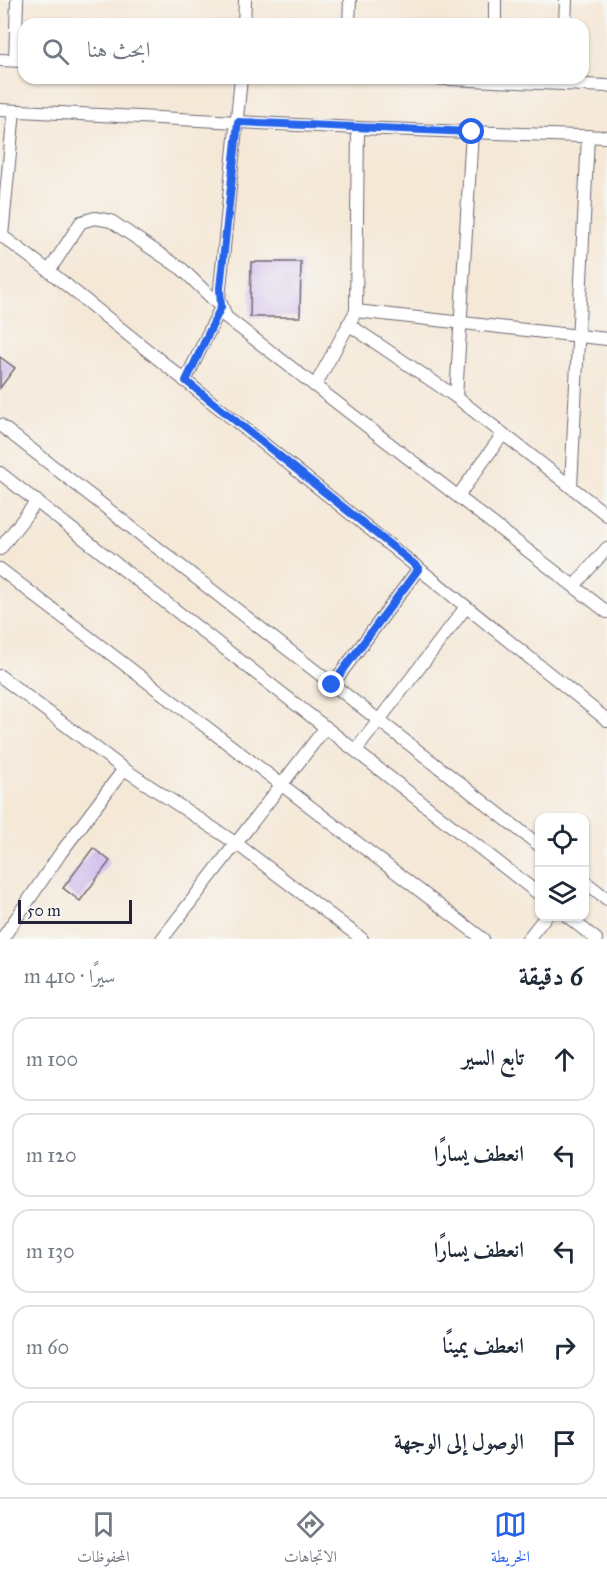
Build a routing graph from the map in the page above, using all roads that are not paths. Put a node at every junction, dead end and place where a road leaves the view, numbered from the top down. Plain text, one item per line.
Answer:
1 (17, 0) edge
2 (245, 0) edge
3 (350, 0) edge
4 (495, 0) edge
5 (566, 0) edge
6 (244, 18) edge
7 (349, 18) edge
8 (495, 18) edge
9 (565, 18) edge
10 (18, 20) edge
11 (0, 60) edge
12 (18, 61) edge
13 (241, 84) edge
14 (589, 84) edge
15 (607, 86) edge
16 (0, 110) edge
17 (14, 111) junction
18 (238, 122) junction
19 (358, 128) junction
20 (472, 132) junction
21 (588, 136) junction
22 (607, 137) edge
23 (1, 236) edge
24 (49, 271) junction
25 (221, 307) junction
26 (356, 311) junction
27 (348, 324) junction
28 (461, 324) junction
29 (579, 337) junction
30 (607, 339) edge
31 (186, 381) junction
32 (315, 386) junction
33 (456, 397) junction
34 (0, 425) edge
35 (503, 434) junction
36 (0, 473) edge
37 (571, 487) junction
38 (458, 496) junction
39 (37, 501) junction
40 (607, 515) edge
41 (607, 548) edge
42 (0, 549) edge
43 (419, 568) junction
44 (0, 569) edge
45 (574, 586) junction
46 (466, 607) junction
47 (607, 612) edge
48 (0, 676) edge
49 (332, 685) junction
50 (378, 720) junction
51 (607, 720) edge
52 (326, 727) junction
53 (356, 750) junction
54 (124, 769) junction
55 (281, 784) junction
56 (535, 842) edge
57 (237, 844) junction
58 (589, 884) edge
59 (535, 891) edge
60 (607, 899) edge
61 (542, 921) edge
62 (573, 921) edge
63 (2, 939) edge
64 (162, 939) edge
65 (362, 939) edge
66 (483, 939) edge
67 (528, 939) edge
68 (596, 939) edge

1 - 10 street
2 - 6 street
3 - 7 street
4 - 8 street
5 - 9 street
11 - 12 street
13 - 18 street
14 - 15 street
16 - 17 street
17 - 18 street
17 - 23 street
18 - 19 street
18 - 25 street
19 - 20 street
19 - 26 street
20 - 21 street
20 - 28 street
21 - 22 street
21 - 29 street
23 - 24 street
24 - 25 street
24 - 31 street
25 - 31 street
25 - 32 street
26 - 27 street
26 - 28 street
27 - 32 street
27 - 33 street
28 - 29 street
28 - 33 street
29 - 30 street
29 - 37 street
31 - 43 street
32 - 38 street
33 - 35 street
34 - 49 street
35 - 37 street
35 - 38 street
36 - 39 street
37 - 40 street
38 - 45 street
39 - 42 street
39 - 52 street
41 - 45 street
43 - 46 street
43 - 49 street
44 - 55 street
45 - 47 street
46 - 50 street
46 - 51 street
48 - 54 street
49 - 50 street
50 - 53 street
50 - 56 street
52 - 53 street
52 - 55 street
53 - 59 street
54 - 57 street
54 - 63 street
55 - 57 street
55 - 66 street
57 - 64 street
57 - 65 street
58 - 60 street
61 - 67 street
62 - 68 street

